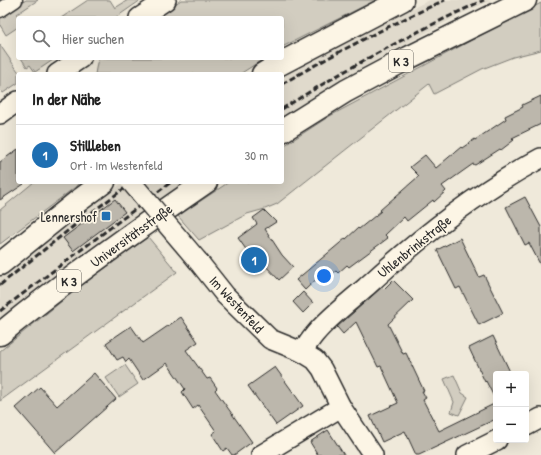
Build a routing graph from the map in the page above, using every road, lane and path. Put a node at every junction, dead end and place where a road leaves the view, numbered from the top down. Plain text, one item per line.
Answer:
1 (15, 0) edge
2 (166, 0) edge
3 (402, 0) edge
4 (525, 0) edge
5 (0, 10) edge
6 (142, 16) edge
7 (78, 60) edge
8 (60, 72) edge
9 (266, 72) edge
10 (16, 102) edge
11 (0, 114) edge
12 (284, 130) edge
13 (541, 158) edge
14 (101, 184) edge
15 (133, 184) edge
16 (203, 184) edge
17 (0, 264) edge
18 (0, 334) edge
19 (302, 352) junction
20 (341, 407) junction
21 (541, 418) edge
22 (529, 424) edge
23 (493, 442) edge
24 (261, 455) edge
25 (373, 455) edge
26 (467, 455) edge

1 - 5 street
2 - 6 street
3 - 9 highway
4 - 12 highway, K 3
7 - 8 street
10 - 11 street
13 - 19 street, Uhlenbrinkstraße
14 - 17 highway
15 - 19 street, Im Westenfeld, bridge
16 - 18 highway, Universitätsstraße / K 3
19 - 20 street, Im Westenfeld
20 - 24 street
20 - 25 street, Im Westenfeld
21 - 22 street
23 - 26 street

